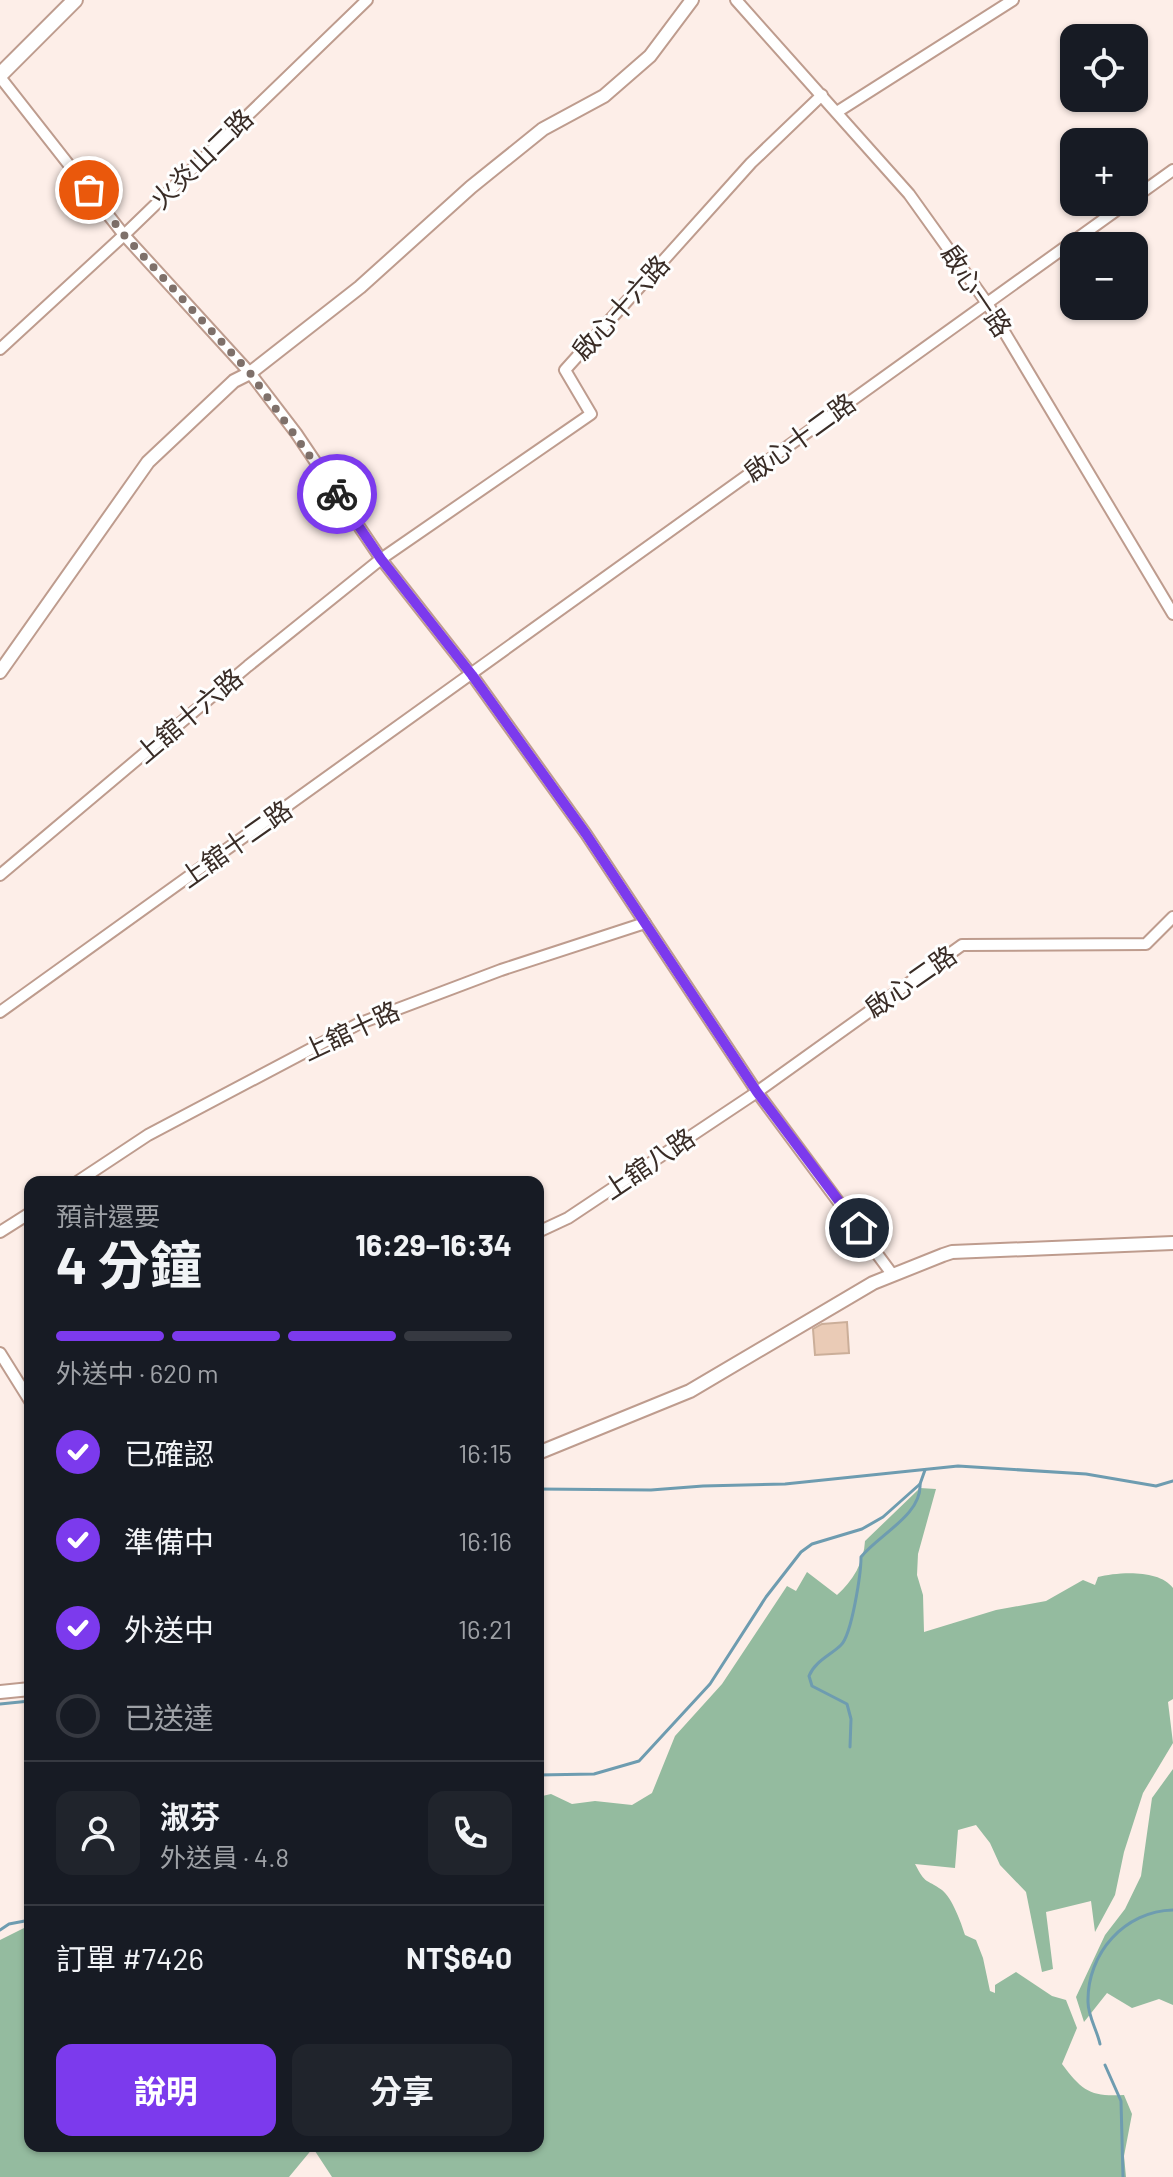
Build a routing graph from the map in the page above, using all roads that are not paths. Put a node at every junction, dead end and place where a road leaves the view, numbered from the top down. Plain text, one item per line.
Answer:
1 (75, 0) edge
2 (367, 0) edge
3 (692, 0) edge
4 (736, 0) edge
5 (1013, 0) edge
6 (0, 76) edge
7 (822, 95) junction
8 (837, 112) junction
9 (1173, 170) edge
10 (1148, 188) edge
11 (1108, 216) edge
12 (124, 235) junction
13 (987, 303) junction
14 (0, 349) edge
15 (250, 373) junction
16 (381, 559) junction
17 (1173, 614) edge
18 (0, 672) edge
19 (472, 675) junction
20 (0, 875) edge
21 (1173, 917) edge
22 (645, 923) junction
23 (0, 1012) edge
24 (757, 1092) junction
25 (86, 1176) edge
26 (24, 1217) edge
27 (544, 1229) edge
28 (0, 1232) edge
29 (1173, 1243) edge
30 (892, 1274) junction
31 (0, 1353) edge
32 (24, 1391) edge
33 (544, 1451) edge
34 (24, 1690) edge
35 (0, 1692) edge

1 - 6 main road
2 - 12 street, 火炎山二路
3 - 15 street
4 - 7 street, 啟心一路
5 - 8 street
6 - 12 street
7 - 8 street, 啟心一路
7 - 16 street, 啟心十六路
8 - 13 street, 啟心一路
9 - 10 street
11 - 13 street, 啟心十二路
12 - 14 street, 火炎山二路
12 - 15 street
13 - 17 street, 啟心一路
13 - 19 street, 啟心十二路
15 - 16 street
15 - 18 street
16 - 19 street
16 - 20 street, 上舘十六路
19 - 22 street
19 - 23 street, 上舘十二路
21 - 24 street, 啟心二路
22 - 24 street
22 - 25 street, 上舘十路
24 - 27 street, 上舘八路
24 - 30 street
26 - 28 street
29 - 30 street
30 - 33 street
31 - 32 street
34 - 35 street

